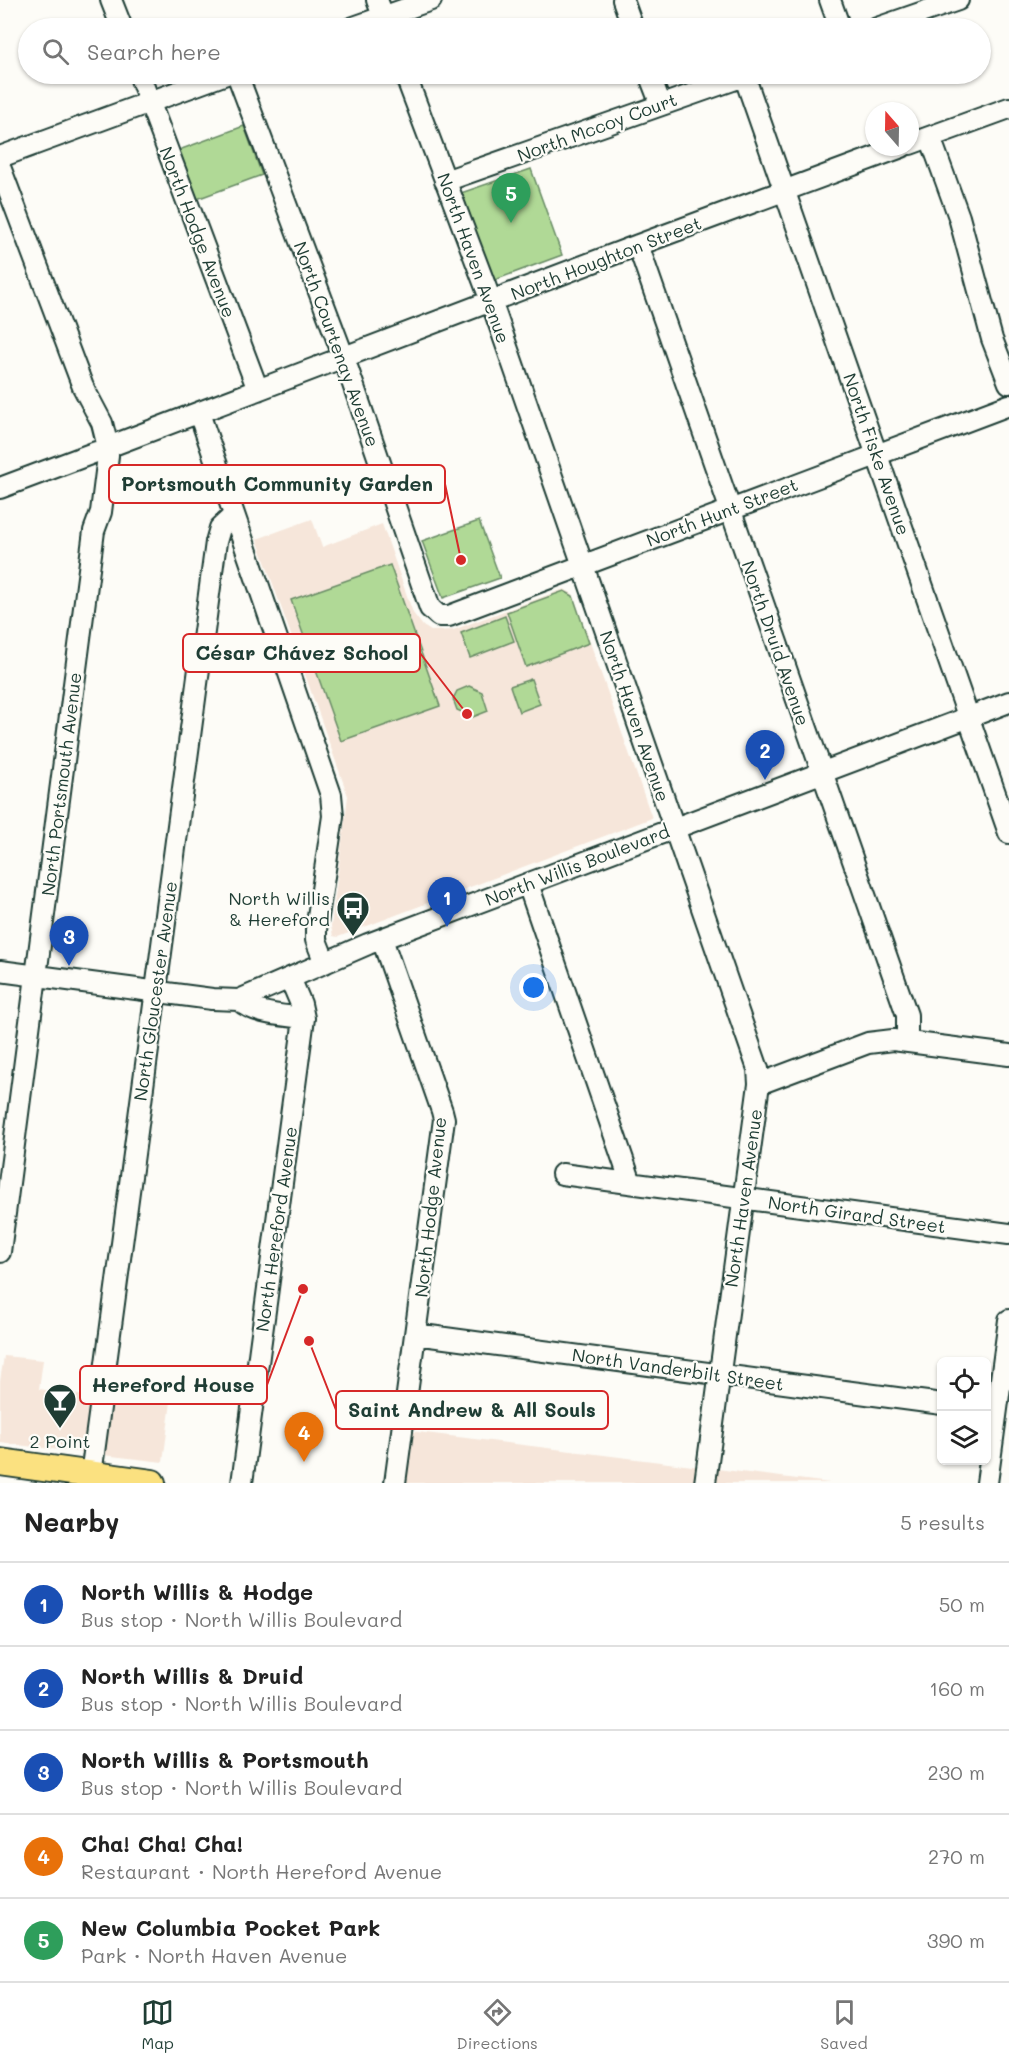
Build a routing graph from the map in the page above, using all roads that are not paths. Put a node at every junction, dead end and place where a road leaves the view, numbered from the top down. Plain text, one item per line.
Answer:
1 (111, 0) edge
2 (431, 0) edge
3 (623, 0) edge
4 (830, 0) edge
5 (958, 0) edge
6 (383, 15) edge
7 (118, 18) edge
8 (629, 18) edge
9 (836, 18) edge
10 (906, 18) edge
11 (143, 84) edge
12 (197, 84) edge
13 (241, 84) edge
14 (409, 84) edge
15 (653, 84) edge
16 (719, 84) edge
17 (750, 84) edge
18 (149, 101) junction
19 (661, 105) junction
20 (1009, 108) edge
21 (930, 137) junction
22 (919, 141) edge
23 (877, 156) edge
24 (0, 157) edge
25 (0, 167) edge
26 (445, 181) junction
27 (784, 190) junction
28 (638, 245) junction
29 (490, 301) junction
30 (344, 358) junction
31 (1009, 383) edge
32 (258, 390) junction
33 (1009, 405) edge
34 (199, 413) junction
35 (102, 449) junction
36 (877, 453) junction
37 (0, 488) edge
38 (729, 509) junction
39 (234, 515) junction
40 (582, 564) junction
41 (436, 615) joint
42 (1009, 702) edge
43 (968, 717) junction
44 (822, 773) junction
45 (675, 829) junction
46 (1009, 833) edge
47 (528, 884) junction
48 (382, 939) junction
49 (325, 963) junction
50 (0, 971) edge
51 (36, 976) junction
52 (290, 978) junction
53 (155, 992) junction
54 (239, 1000) junction
55 (304, 1018) junction
56 (907, 1042) junction
57 (1009, 1055) edge
58 (759, 1084) junction
59 (562, 1174) dead end
60 (631, 1183) junction
61 (743, 1198) junction
62 (1009, 1234) edge
63 (0, 1252) edge
64 (1009, 1320) edge
65 (415, 1334) junction
66 (719, 1374) junction
67 (937, 1403) edge
68 (997, 1411) edge
69 (0, 1462) edge
70 (91, 1475) junction
71 (152, 1483) edge
72 (242, 1483) edge
73 (395, 1483) edge
74 (705, 1483) edge
75 (987, 1483) edge

1 - 7 street
2 - 6 street
3 - 8 street
4 - 9 street
5 - 10 street
11 - 18 street, North Hodge Avenue
12 - 18 street
13 - 30 street, North Courtenay Avenue
14 - 26 street, North Haven Avenue
15 - 19 street
16 - 19 street, North Mccoy Court
17 - 27 street, North Fiske Avenue
18 - 24 street
18 - 32 street, North Hodge Avenue
19 - 26 street, North Mccoy Court
20 - 21 street
21 - 22 street
21 - 31 street
23 - 27 street, North Houghton Street
25 - 35 street, North Portsmouth Avenue
26 - 29 street, North Haven Avenue
27 - 28 street, North Houghton Street
27 - 36 street, North Fiske Avenue
28 - 29 street, North Houghton Street
28 - 38 street, North Druid Avenue
29 - 30 street, North Houghton Street
29 - 40 street, North Haven Avenue
30 - 32 street, North Houghton Street
30 - 41 street, North Courtenay Avenue
32 - 34 street, North Houghton Street
33 - 36 street, North Hunt Street
34 - 35 street, North Houghton Street
34 - 39 street
35 - 37 street, North Houghton Street
35 - 51 street, North Portsmouth Avenue
36 - 38 street, North Hunt Street
36 - 43 street, North Fiske Avenue
38 - 40 street, North Hunt Street
38 - 44 street, North Druid Avenue
39 - 49 street
39 - 53 street, North Gloucester Avenue
40 - 41 street, North Hunt Street
40 - 45 street, North Haven Avenue
42 - 43 street, North Willis Boulevard
43 - 44 street, North Willis Boulevard
43 - 46 street, North Fiske Avenue
44 - 45 street, North Willis Boulevard
44 - 56 street, North Druid Avenue
45 - 47 street, North Willis Boulevard
45 - 58 street, North Haven Avenue
47 - 48 street, North Willis Boulevard
47 - 60 street
48 - 49 street, North Willis Boulevard
48 - 65 street, North Hodge Avenue
49 - 52 street, North Willis Boulevard
50 - 51 street, North Willis Boulevard
51 - 53 street, North Willis Boulevard
51 - 63 street, North Portsmouth Avenue
52 - 54 street, North Willis Boulevard
52 - 55 street, North Hereford Avenue
53 - 54 street, North Willis Boulevard
53 - 70 street, North Gloucester Avenue
54 - 55 street
55 - 72 street, North Hereford Avenue
56 - 57 street
56 - 58 street
58 - 61 street, North Haven Avenue
59 - 60 street, North Girard Street
60 - 61 street, North Girard Street
61 - 62 street, North Girard Street
61 - 66 street, North Haven Avenue
64 - 68 street
65 - 66 street, North Vanderbilt Street
65 - 73 street, North Hodge Avenue
66 - 67 street, North Vanderbilt Street
66 - 74 street, North Haven Avenue
68 - 75 street
69 - 70 main road
70 - 71 main road

